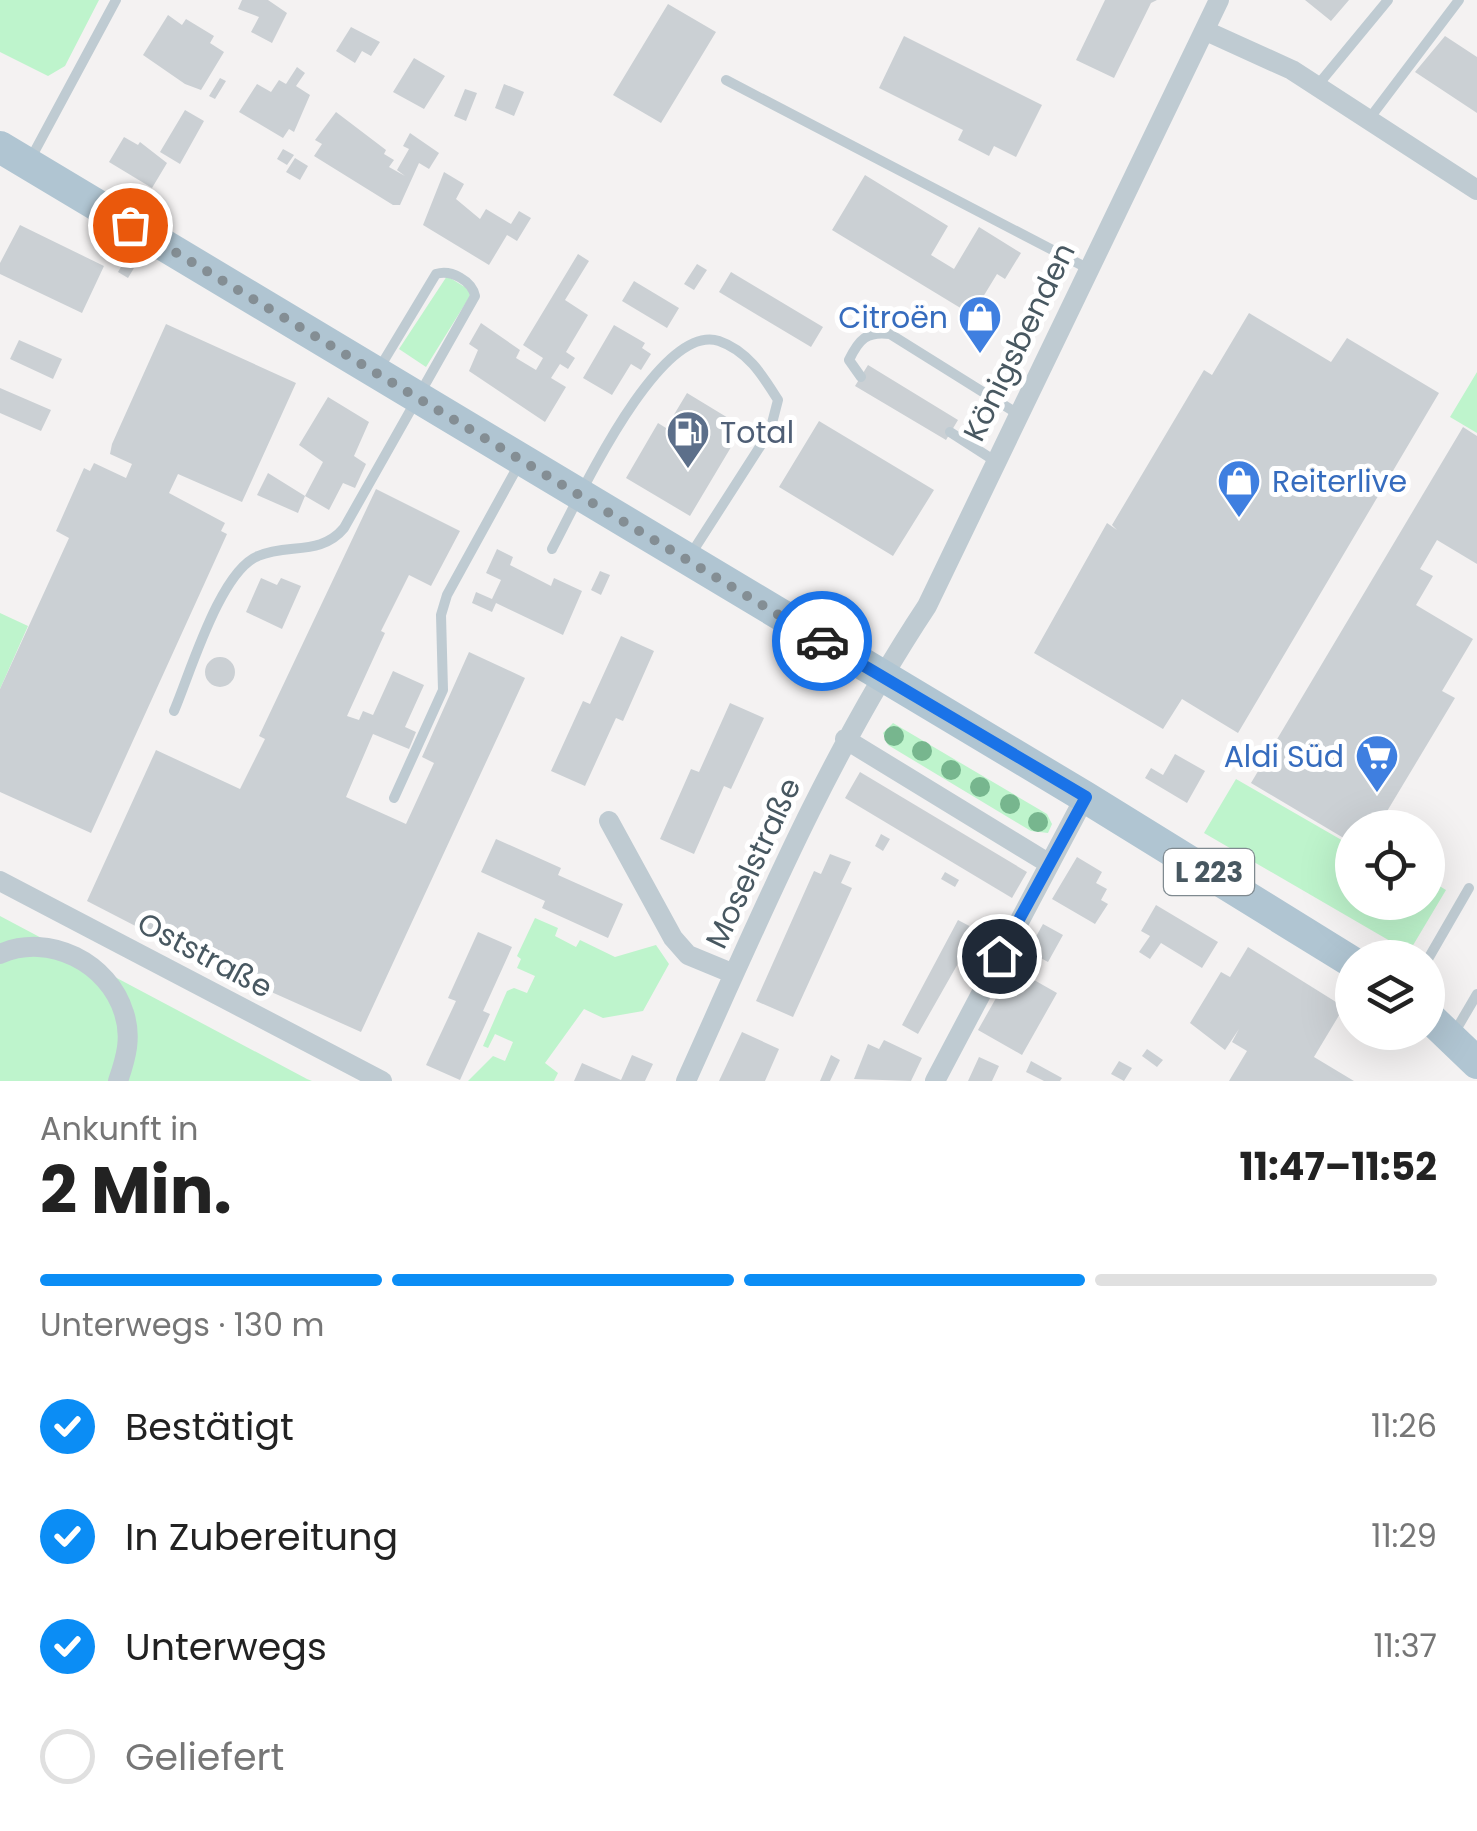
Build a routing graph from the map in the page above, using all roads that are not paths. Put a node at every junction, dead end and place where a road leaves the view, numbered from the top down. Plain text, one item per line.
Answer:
1 (116, 0) edge
2 (1219, 0) edge
3 (1388, 0) edge
4 (1460, 0) edge
5 (1206, 31) junction
6 (726, 80) dead end
7 (1317, 86) junction
8 (1368, 120) junction
9 (14, 155) edge
10 (1477, 190) edge
11 (1089, 269) junction
12 (376, 373) junction
13 (860, 377) dead end
14 (418, 398) junction
15 (1018, 414) junction
16 (950, 432) dead end
17 (522, 460) junction
18 (994, 461) junction
19 (581, 496) junction
20 (552, 549) dead end
21 (687, 560) junction
22 (880, 674) junction
23 (174, 711) dead end
24 (844, 739) junction
25 (1086, 797) junction
26 (394, 798) dead end
27 (609, 821) dead end
28 (1048, 863) junction
29 (0, 881) edge
30 (1469, 888) dead end
31 (92, 929) junction
32 (1439, 940) edge
33 (1335, 951) edge
34 (0, 954) edge
35 (80, 958) junction
36 (734, 974) junction
37 (1477, 994) edge
38 (1445, 1022) edge
39 (1445, 1031) edge
40 (1477, 1062) edge
41 (339, 1072) edge
42 (118, 1081) edge
43 (382, 1081) edge
44 (686, 1081) edge
45 (935, 1081) edge

1 - 9 lane
2 - 5 street, Königsbenden
3 - 7 lane
4 - 8 lane
5 - 7 street
5 - 11 street, Königsbenden
6 - 11 lane
7 - 8 street
8 - 10 street
9 - 12 main road, L 223
11 - 15 street, Königsbenden
12 - 14 main road, L 223
12 - 14 lane
13 - 15 lane
14 - 17 main road, L 223
14 - 23 lane
15 - 18 street, Königsbenden
16 - 18 lane
17 - 19 main road, L 223
17 - 26 lane
18 - 22 street, Königsbenden
19 - 20 lane
19 - 21 main road, L 223
19 - 21 lane
21 - 22 main road, L 223
22 - 24 street, Moselstraße
22 - 25 main road, L 223
24 - 28 street
24 - 36 street, Moselstraße
25 - 28 street
25 - 33 main road, L 223
27 - 36 street
28 - 45 street
29 - 31 street, Oststraße
30 - 32 lane
31 - 35 street
31 - 41 street, Oststraße
34 - 35 street
35 - 42 street
36 - 44 street, Moselstraße
37 - 38 lane
39 - 40 main road
41 - 43 street, Oststraße

